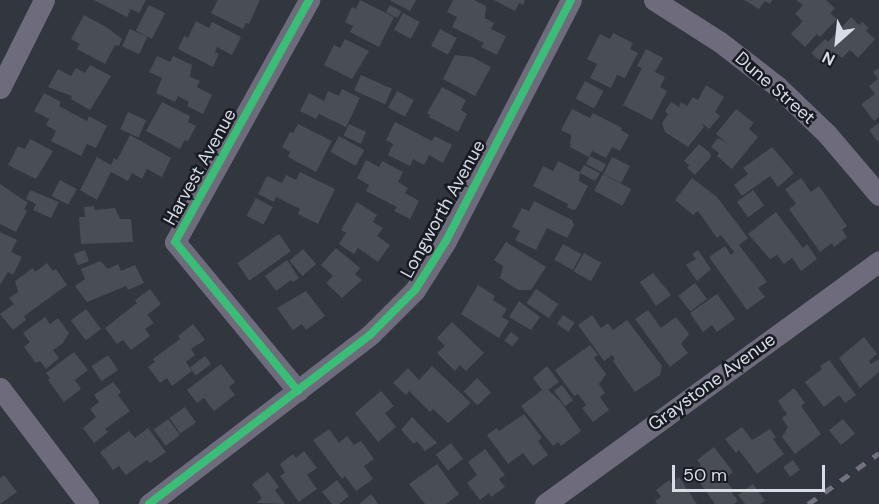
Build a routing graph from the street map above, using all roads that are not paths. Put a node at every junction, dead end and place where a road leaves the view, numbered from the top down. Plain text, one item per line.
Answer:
1 (44, 0) edge
2 (309, 0) edge
3 (571, 0) edge
4 (654, 0) edge
5 (0, 88) edge
6 (879, 195) edge
7 (879, 261) edge
8 (0, 387) edge
9 (298, 391) junction
10 (88, 504) edge
11 (149, 504) edge
12 (544, 504) edge

1 - 5 street
2 - 9 street, Harvest Avenue
3 - 9 street, Longworth Avenue
4 - 6 street, Dune Street
7 - 12 street, Graystone Avenue
8 - 10 street
9 - 11 street, Longworth Avenue

